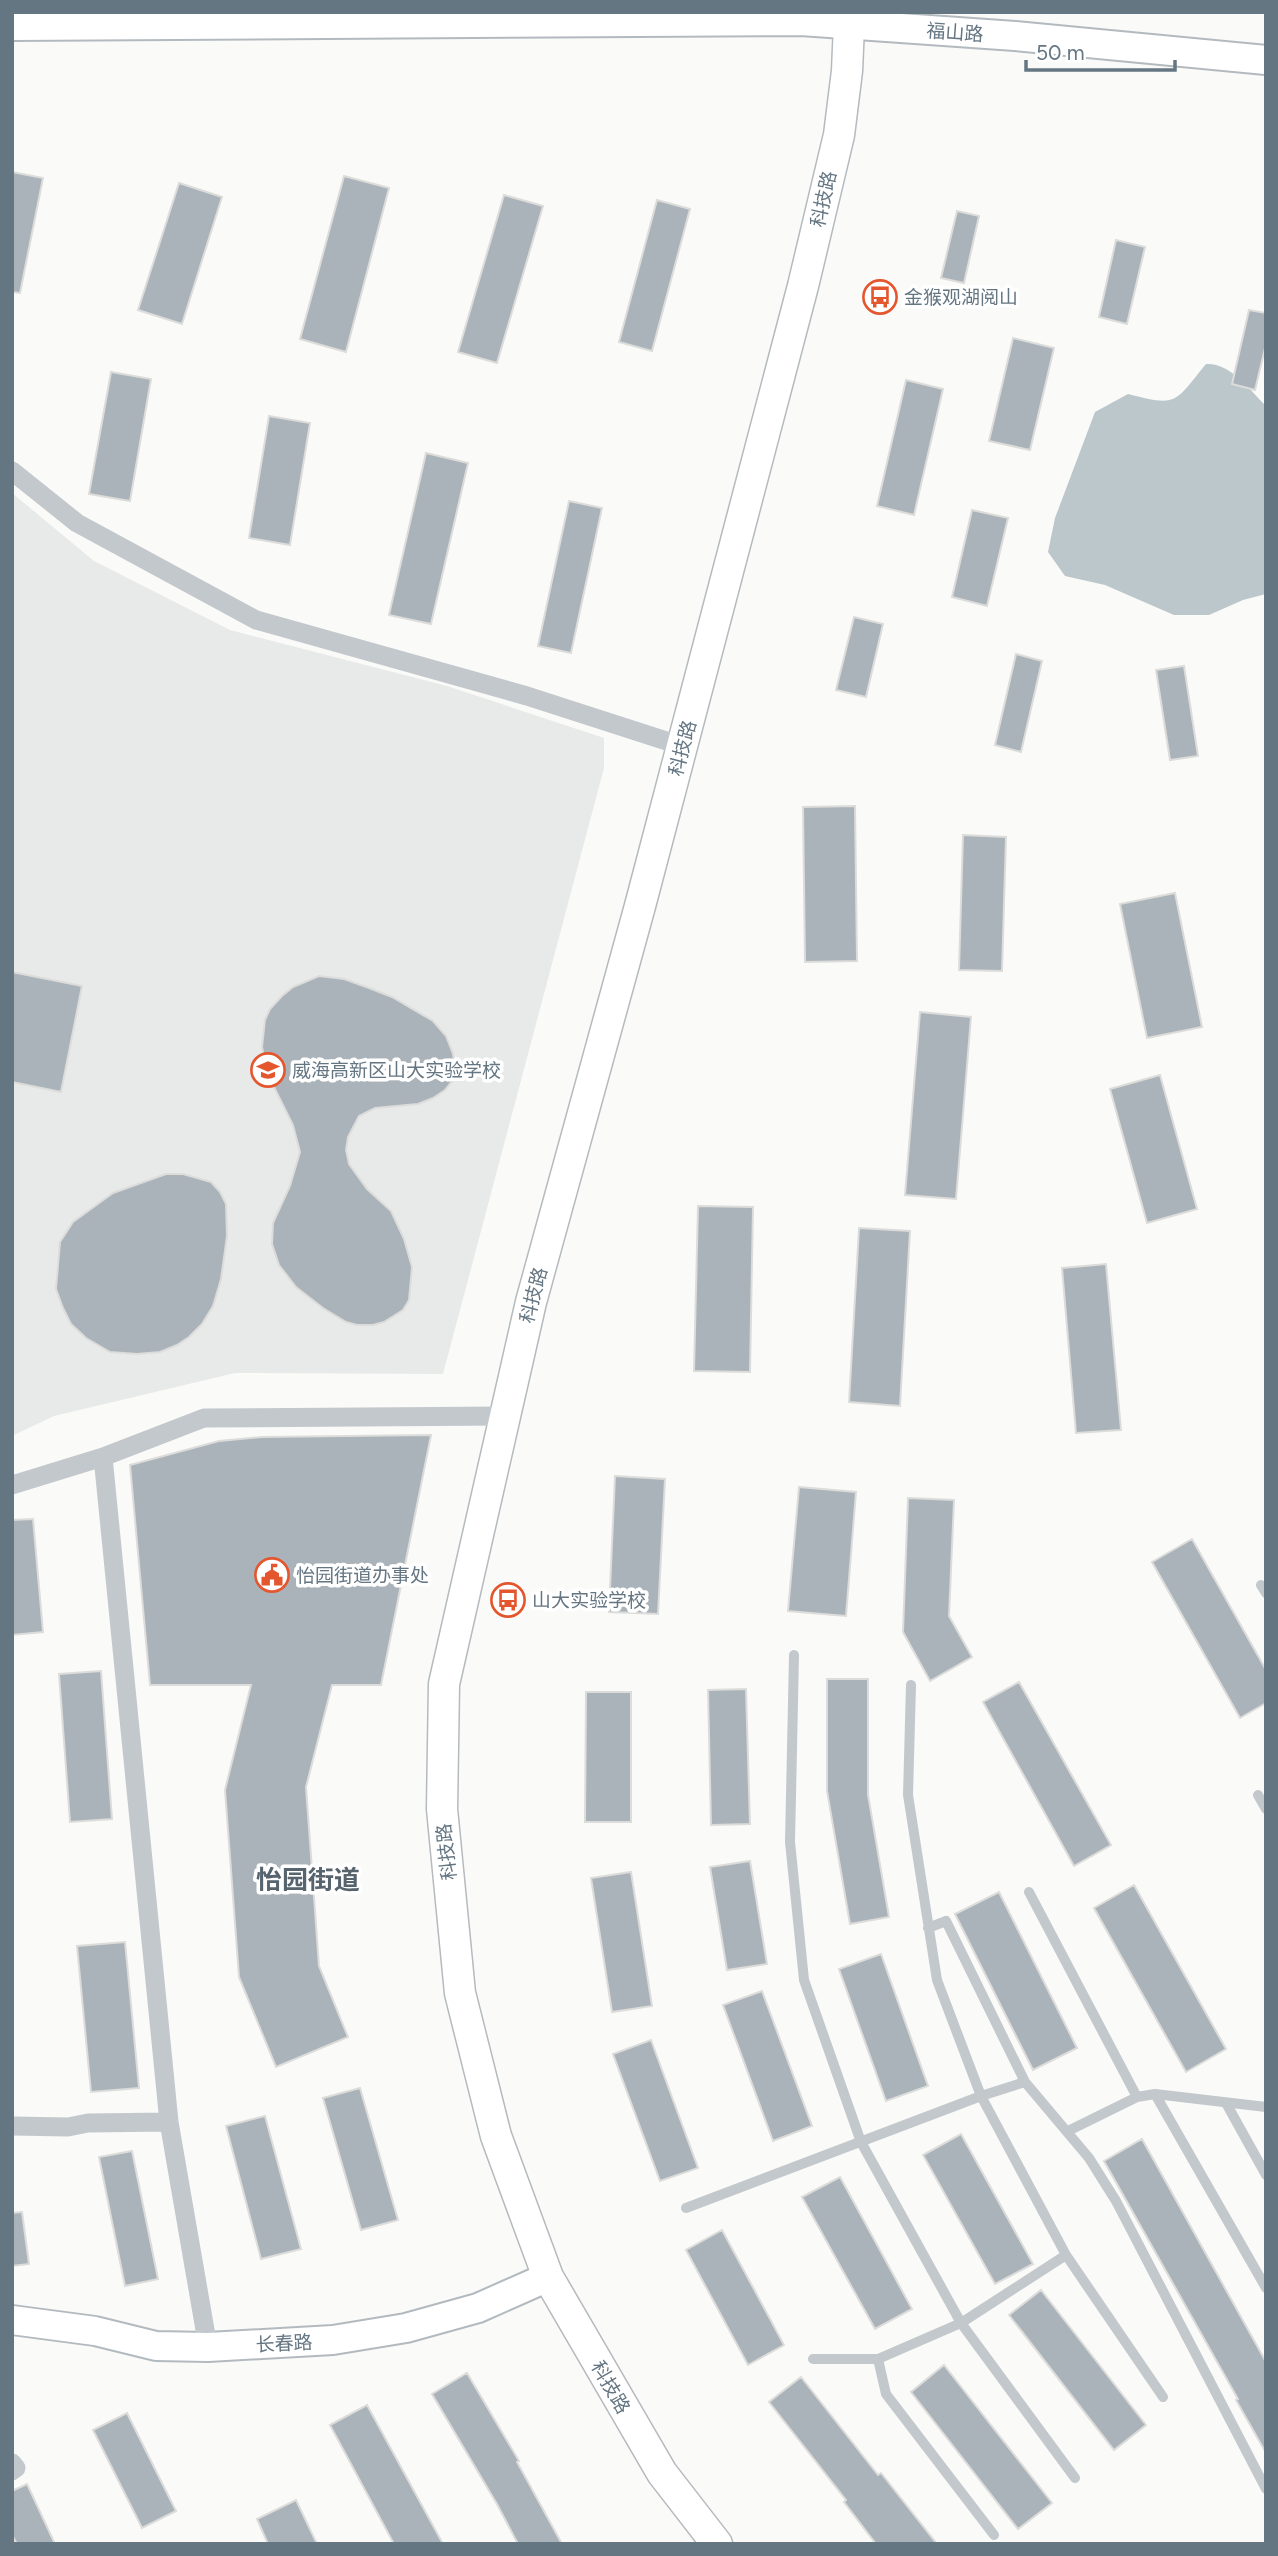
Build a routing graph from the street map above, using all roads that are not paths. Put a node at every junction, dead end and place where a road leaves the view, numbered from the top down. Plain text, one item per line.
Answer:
1 (849, 19) edge
2 (12, 26) edge
3 (1266, 60) edge
4 (12, 471) edge
5 (682, 746) junction
6 (504, 1416) junction
7 (103, 1457) junction
8 (12, 1485) edge
9 (793, 1655) dead end
10 (911, 1685) dead end
11 (1258, 1795) dead end
12 (1266, 1809) edge
13 (1029, 1892) dead end
14 (928, 1928) junction
15 (1025, 2082) junction
16 (1155, 2094) junction
17 (981, 2096) junction
18 (1137, 2097) junction
19 (1226, 2103) junction
20 (1266, 2107) edge
21 (169, 2122) junction
22 (12, 2126) edge
23 (1068, 2131) junction
24 (861, 2142) junction
25 (1266, 2175) edge
26 (686, 2207) dead end
27 (1066, 2255) junction
28 (548, 2277) junction
29 (1266, 2288) edge
30 (12, 2320) edge
31 (961, 2323) junction
32 (208, 2347) junction
33 (813, 2359) dead end
34 (878, 2359) junction
35 (1163, 2397) dead end
36 (12, 2463) edge
37 (12, 2471) edge
38 (1075, 2478) dead end
39 (1266, 2489) edge
40 (994, 2535) dead end
41 (717, 2544) edge

1 - 2 main road, 福山路
1 - 3 main road, 福山路
1 - 5 main road, 科技路
4 - 5 street
5 - 6 main road, 科技路
6 - 7 street
6 - 28 main road, 科技路
7 - 8 street
7 - 21 street
9 - 24 lane
10 - 14 lane
11 - 12 lane
13 - 18 lane
14 - 15 lane
14 - 17 lane
15 - 17 lane
15 - 23 lane
16 - 18 lane
16 - 19 lane
16 - 29 lane
17 - 24 lane
17 - 27 lane
18 - 23 lane
19 - 20 lane
19 - 25 lane
21 - 22 street
21 - 32 street
23 - 39 lane
24 - 26 lane
24 - 31 lane
27 - 31 lane
27 - 35 lane
28 - 32 main road, 长春路
28 - 41 main road, 科技路
30 - 32 main road, 长春路
31 - 34 lane
31 - 38 lane
33 - 34 lane
34 - 40 lane
36 - 37 street

